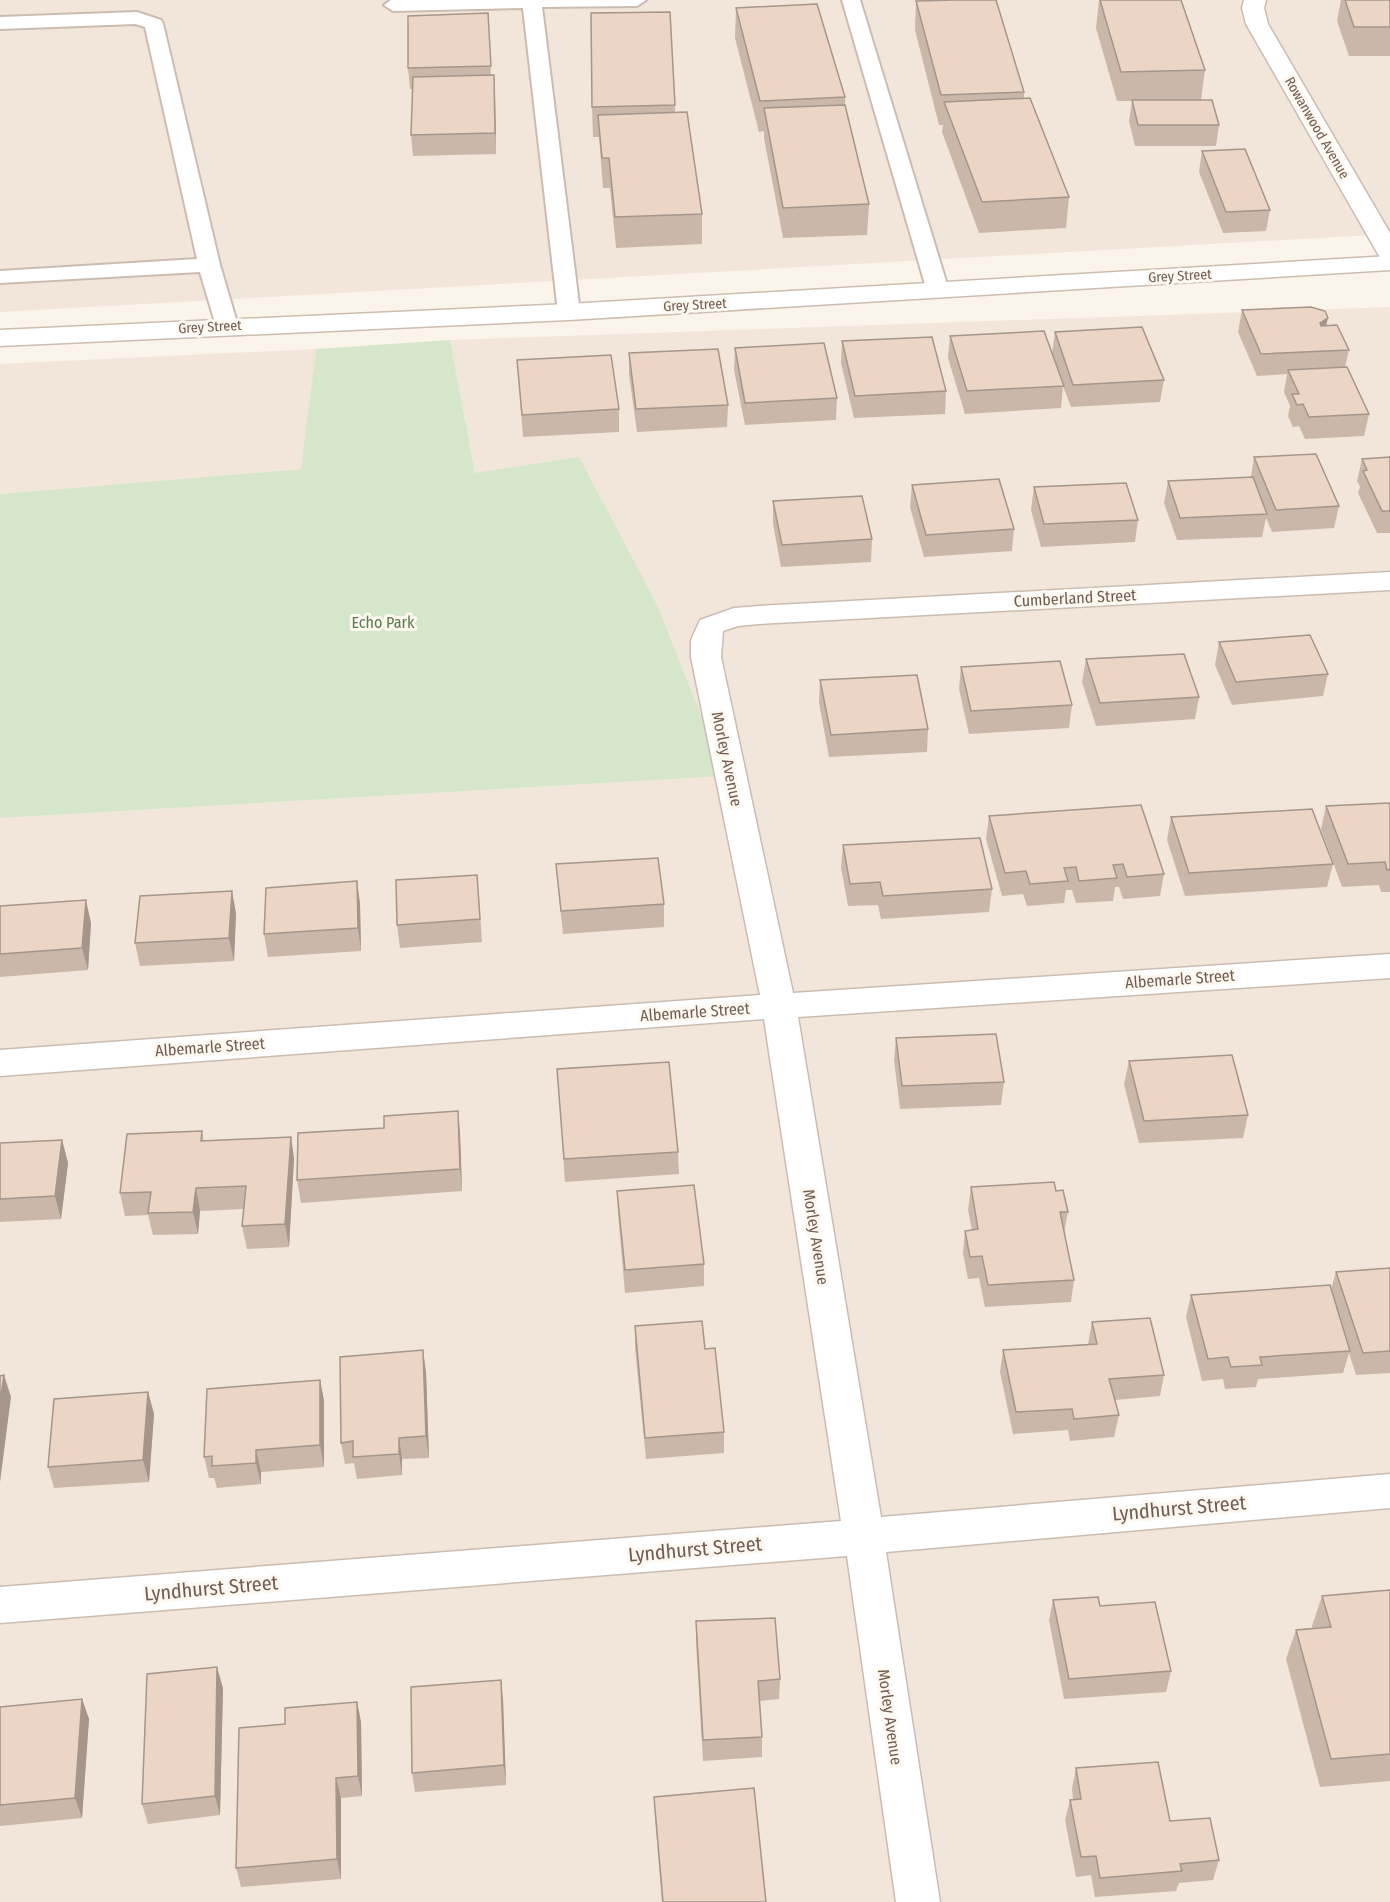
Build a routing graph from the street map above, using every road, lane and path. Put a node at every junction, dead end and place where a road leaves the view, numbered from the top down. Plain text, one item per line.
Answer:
1 (637, 0) edge
2 (851, 0) edge
3 (1255, 0) edge
4 (532, 2) junction
5 (393, 5) dead end
6 (0, 23) edge
7 (1390, 254) edge
8 (1390, 263) edge
9 (210, 265) junction
10 (0, 276) edge
11 (938, 291) junction
12 (569, 312) junction
13 (226, 326) junction
14 (0, 338) edge
15 (1390, 581) edge
16 (759, 615) joint
17 (1390, 966) edge
18 (779, 1006) junction
19 (0, 1063) edge
20 (1390, 1491) edge
21 (864, 1537) junction
22 (0, 1605) edge
23 (918, 1902) edge

1 - 4 lane
2 - 11 lane
3 - 7 street, Rowanwood Avenue
4 - 5 lane
4 - 12 lane
6 - 9 lane
8 - 11 street, Grey Street
9 - 10 lane
9 - 13 lane
11 - 12 street, Grey Street
12 - 13 street, Grey Street
13 - 14 street, Grey Street
15 - 16 street, Cumberland Street
16 - 18 street, Morley Avenue
17 - 18 street, Albemarle Street
18 - 19 street, Albemarle Street
18 - 21 street, Morley Avenue
20 - 21 street, Lyndhurst Street
21 - 22 street, Lyndhurst Street
21 - 23 street, Morley Avenue

